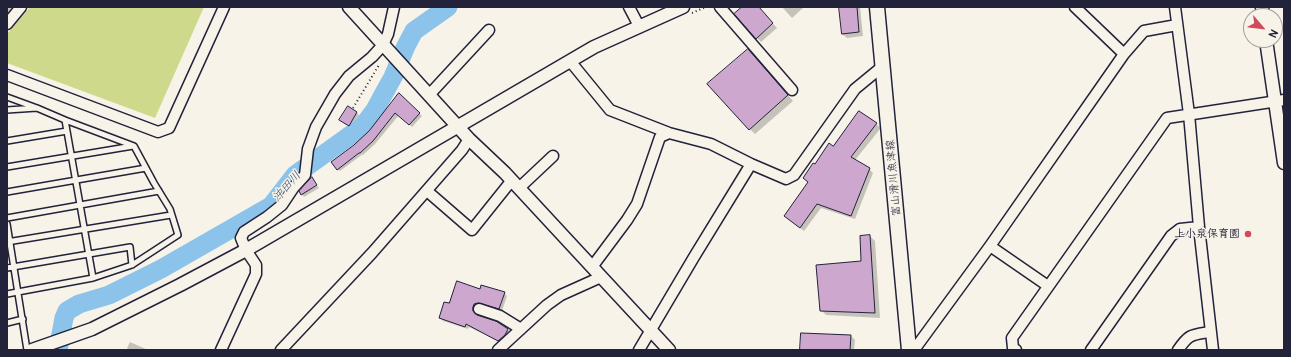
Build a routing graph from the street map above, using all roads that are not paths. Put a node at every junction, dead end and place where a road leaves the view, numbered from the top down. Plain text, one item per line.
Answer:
1 (21, 7) edge
2 (224, 7) edge
3 (349, 7) edge
4 (394, 7) edge
5 (629, 7) edge
6 (720, 7) edge
7 (878, 7) edge
8 (1075, 7) edge
9 (1175, 7) edge
10 (686, 11) edge
11 (7, 24) edge
12 (1177, 25) junction
13 (639, 26) junction
14 (489, 30) dead end
15 (385, 48) junction
16 (1268, 48) edge
17 (1124, 54) junction
18 (570, 60) junction
19 (883, 66) junction
20 (7, 75) edge
21 (792, 90) dead end
22 (429, 95) junction
23 (7, 97) edge
24 (1279, 101) edge
25 (38, 108) junction
26 (7, 110) edge
27 (1190, 114) junction
28 (65, 120) junction
29 (458, 126) junction
30 (67, 131) junction
31 (668, 133) junction
32 (469, 139) junction
33 (7, 141) edge
34 (134, 146) junction
35 (71, 155) junction
36 (553, 156) dead end
37 (1284, 163) edge
38 (751, 164) junction
39 (7, 167) edge
40 (146, 168) junction
41 (76, 181) junction
42 (515, 184) junction
43 (159, 191) junction
44 (427, 191) junction
45 (7, 192) edge
46 (80, 205) junction
47 (172, 215) junction
48 (7, 218) edge
49 (7, 224) edge
50 (1199, 226) junction
51 (84, 229) junction
52 (8, 241) edge
53 (990, 246) junction
54 (246, 250) junction
55 (88, 254) junction
56 (132, 265) junction
57 (14, 266) junction
58 (592, 267) junction
59 (7, 268) edge
60 (601, 277) junction
61 (93, 278) junction
62 (1048, 286) junction
63 (18, 292) junction
64 (7, 294) edge
65 (479, 310) dead end
66 (22, 319) junction
67 (7, 323) edge
68 (521, 329) junction
69 (650, 330) junction
70 (1210, 332) junction
71 (28, 350) edge
72 (32, 350) edge
73 (221, 350) edge
74 (281, 350) edge
75 (498, 350) edge
76 (639, 350) edge
77 (669, 350) edge
78 (909, 350) edge
79 (914, 350) edge
80 (1016, 350) edge
81 (1092, 350) edge
82 (1178, 350) edge
83 (1213, 350) edge

1 - 11 street
2 - 20 street
3 - 15 street
4 - 15 street
5 - 13 street
6 - 21 street
7 - 19 main road, 富山滑川魚津線
8 - 17 street
9 - 12 street
10 - 13 street
12 - 17 street
12 - 27 street
13 - 18 street
14 - 22 street
15 - 22 street
15 - 54 street
16 - 24 street
17 - 53 street
18 - 29 street
18 - 31 street
19 - 38 street
19 - 78 main road, 富山滑川魚津線
22 - 29 street
23 - 25 lane
24 - 27 street
24 - 37 street
25 - 26 lane
25 - 28 lane
27 - 50 street
27 - 62 street
28 - 30 lane
28 - 34 lane
29 - 32 street
29 - 54 street
30 - 33 lane
30 - 35 lane
31 - 38 street
31 - 58 street
32 - 42 street
32 - 44 street
34 - 35 lane
34 - 40 lane
35 - 39 lane
35 - 41 lane
36 - 42 street
38 - 69 street
40 - 41 lane
40 - 43 lane
41 - 45 lane
41 - 46 lane
42 - 44 street
42 - 58 street
43 - 46 lane
43 - 47 lane
44 - 74 street
46 - 48 lane
46 - 51 lane
47 - 51 lane
47 - 56 lane
49 - 52 lane
50 - 70 street
50 - 81 street
51 - 52 lane
51 - 55 lane
52 - 57 lane
53 - 62 street
53 - 79 street
54 - 72 street
54 - 73 street
55 - 56 lane
55 - 57 lane
55 - 61 lane
56 - 61 lane
57 - 59 lane
57 - 63 lane
58 - 60 street
60 - 68 street
60 - 69 street
61 - 63 lane
62 - 80 street
63 - 64 lane
63 - 66 lane
65 - 68 street
66 - 67 lane
66 - 71 lane
68 - 75 street
69 - 76 street
69 - 77 street
70 - 82 street
70 - 83 street

